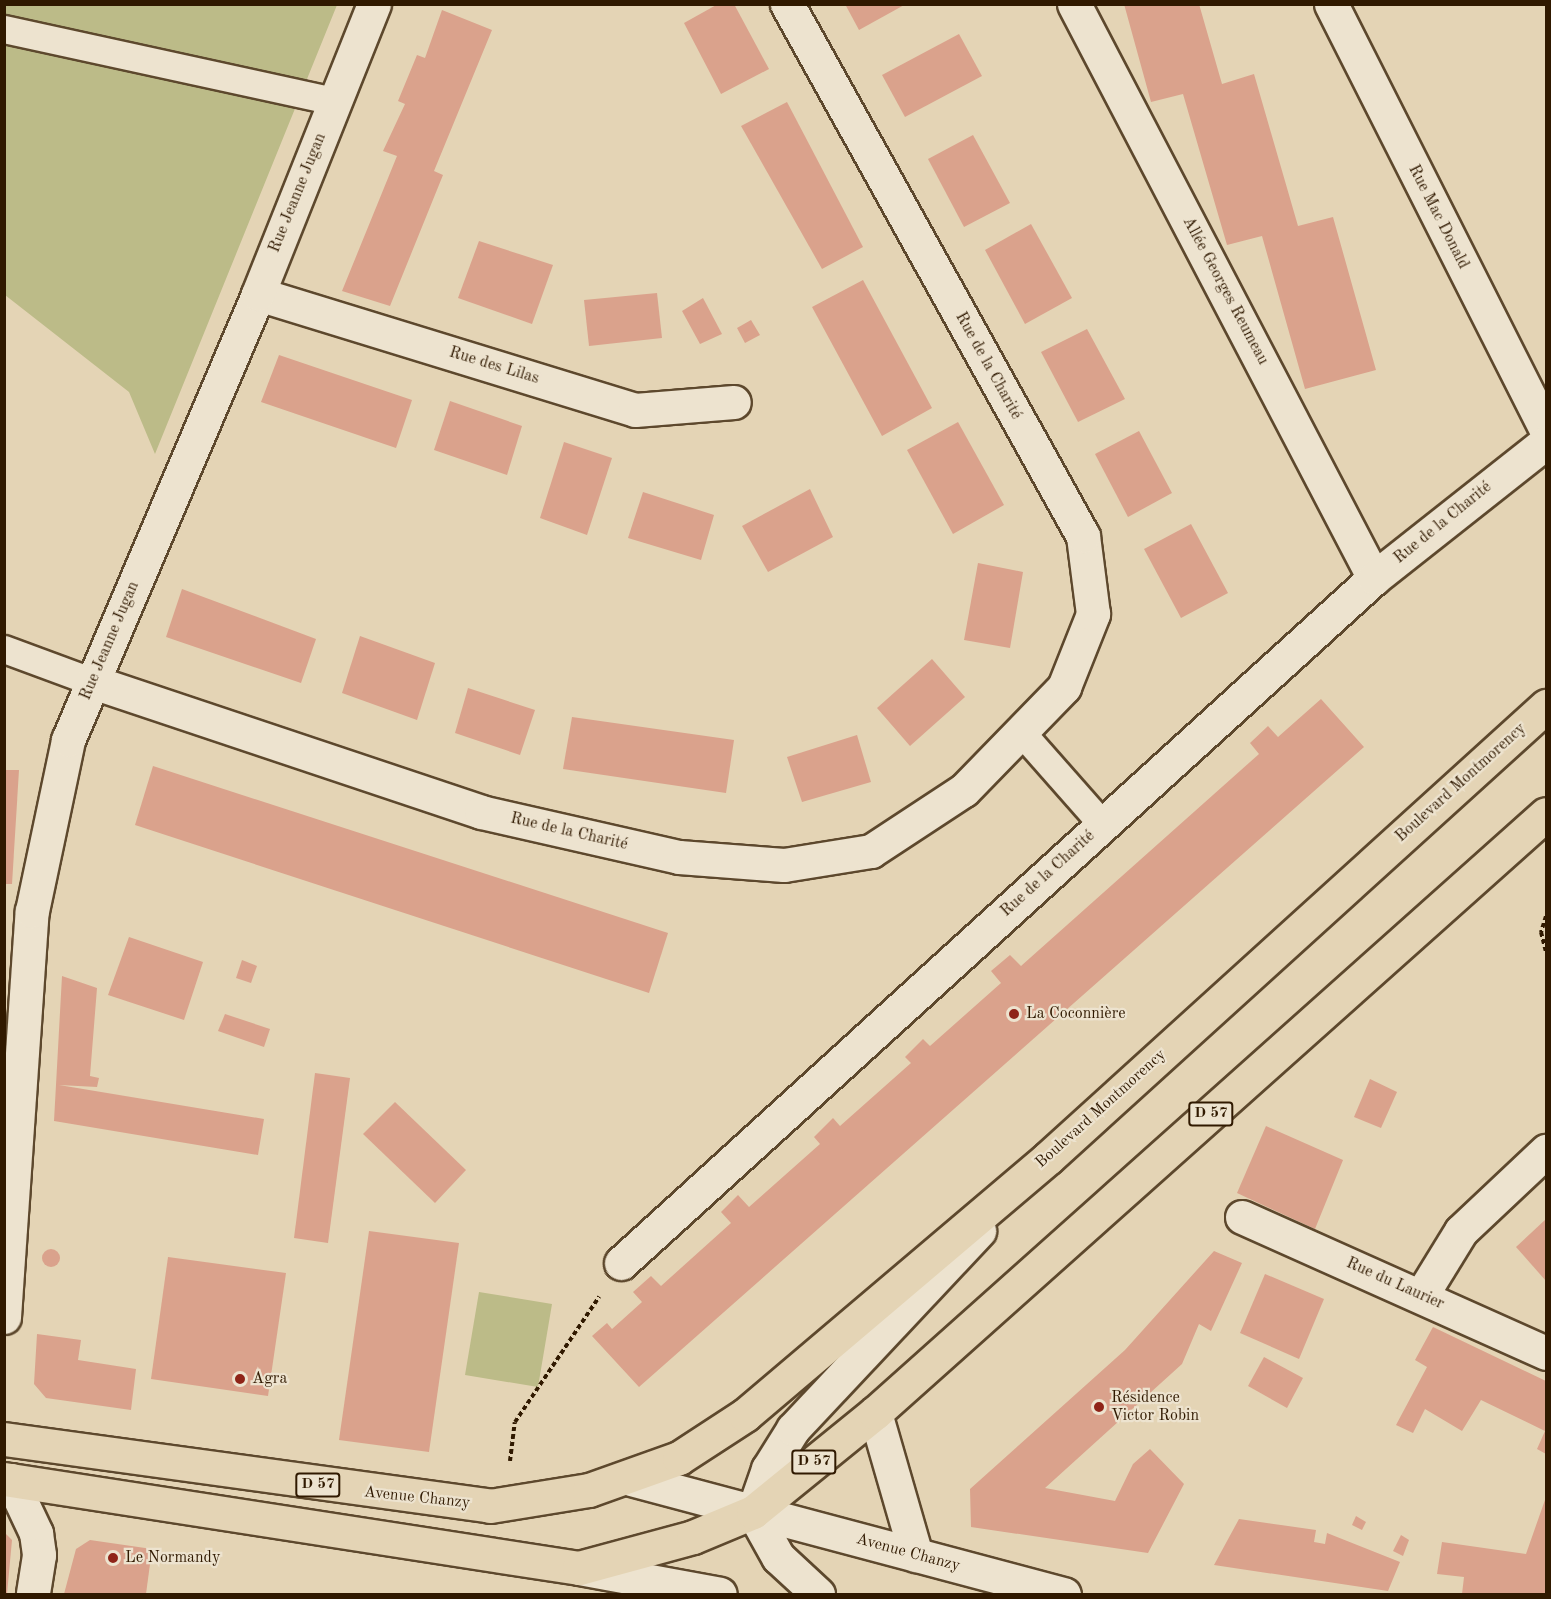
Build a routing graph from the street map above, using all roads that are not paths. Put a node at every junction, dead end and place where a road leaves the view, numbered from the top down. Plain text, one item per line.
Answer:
1 (374, 4) edge
2 (787, 4) edge
3 (1074, 4) edge
4 (1331, 4) edge
5 (4, 29) edge
6 (335, 101) junction
7 (258, 294) junction
8 (734, 402) dead end
9 (1546, 429) edge
10 (1546, 442) edge
11 (1374, 578) junction
12 (4, 648) edge
13 (93, 682) junction
14 (1546, 706) edge
15 (1021, 732) junction
16 (1546, 814) edge
17 (1103, 825) junction
18 (11, 1125) edge
19 (1546, 1151) edge
20 (1048, 1158) junction
21 (1242, 1217) dead end
22 (621, 1263) road end
23 (1421, 1296) junction
24 (4, 1317) edge
25 (1546, 1353) edge
26 (875, 1413) junction
27 (4, 1439) edge
28 (8, 1479) edge
29 (630, 1479) junction
30 (753, 1512) junction
31 (916, 1555) junction
32 (579, 1568) junction
33 (628, 1586) edge
34 (33, 1594) edge
35 (720, 1594) edge
36 (818, 1594) edge
37 (1064, 1594) edge

1 - 6 street, Rue Jeanne Jugan
2 - 15 street, Rue de la Charité
3 - 11 street, Allée Georges Reumeau
4 - 9 street, Rue Mac Donald
5 - 6 lane
6 - 7 street, Rue Jeanne Jugan
7 - 8 street, Rue des Lilas
7 - 13 street, Rue Jeanne Jugan
10 - 11 street, Rue de la Charité
11 - 17 street, Rue de la Charité
12 - 13 lane
13 - 15 street, Rue de la Charité
13 - 18 street, Rue Jeanne Jugan
14 - 20 main road, Boulevard Montmorency / D 57
15 - 17 lane, Rue de la Charité
16 - 26 main road, D 57
17 - 22 street, Rue de la Charité
18 - 24 street, Rue Jeanne Jugan
19 - 23 street
20 - 29 main road, Boulevard Montmorency / D 57
20 - 30 street
21 - 23 street, Rue du Laurier
23 - 25 street, Rue du Laurier
26 - 30 main road, D 57
26 - 31 street
27 - 29 main road, Avenue Chanzy / D 57
28 - 32 main road, D 57
28 - 34 street
29 - 30 street, Avenue Chanzy
30 - 31 street, Avenue Chanzy
30 - 32 main road, D 57
30 - 36 street
31 - 37 street, Avenue Chanzy
32 - 33 street
33 - 35 street

